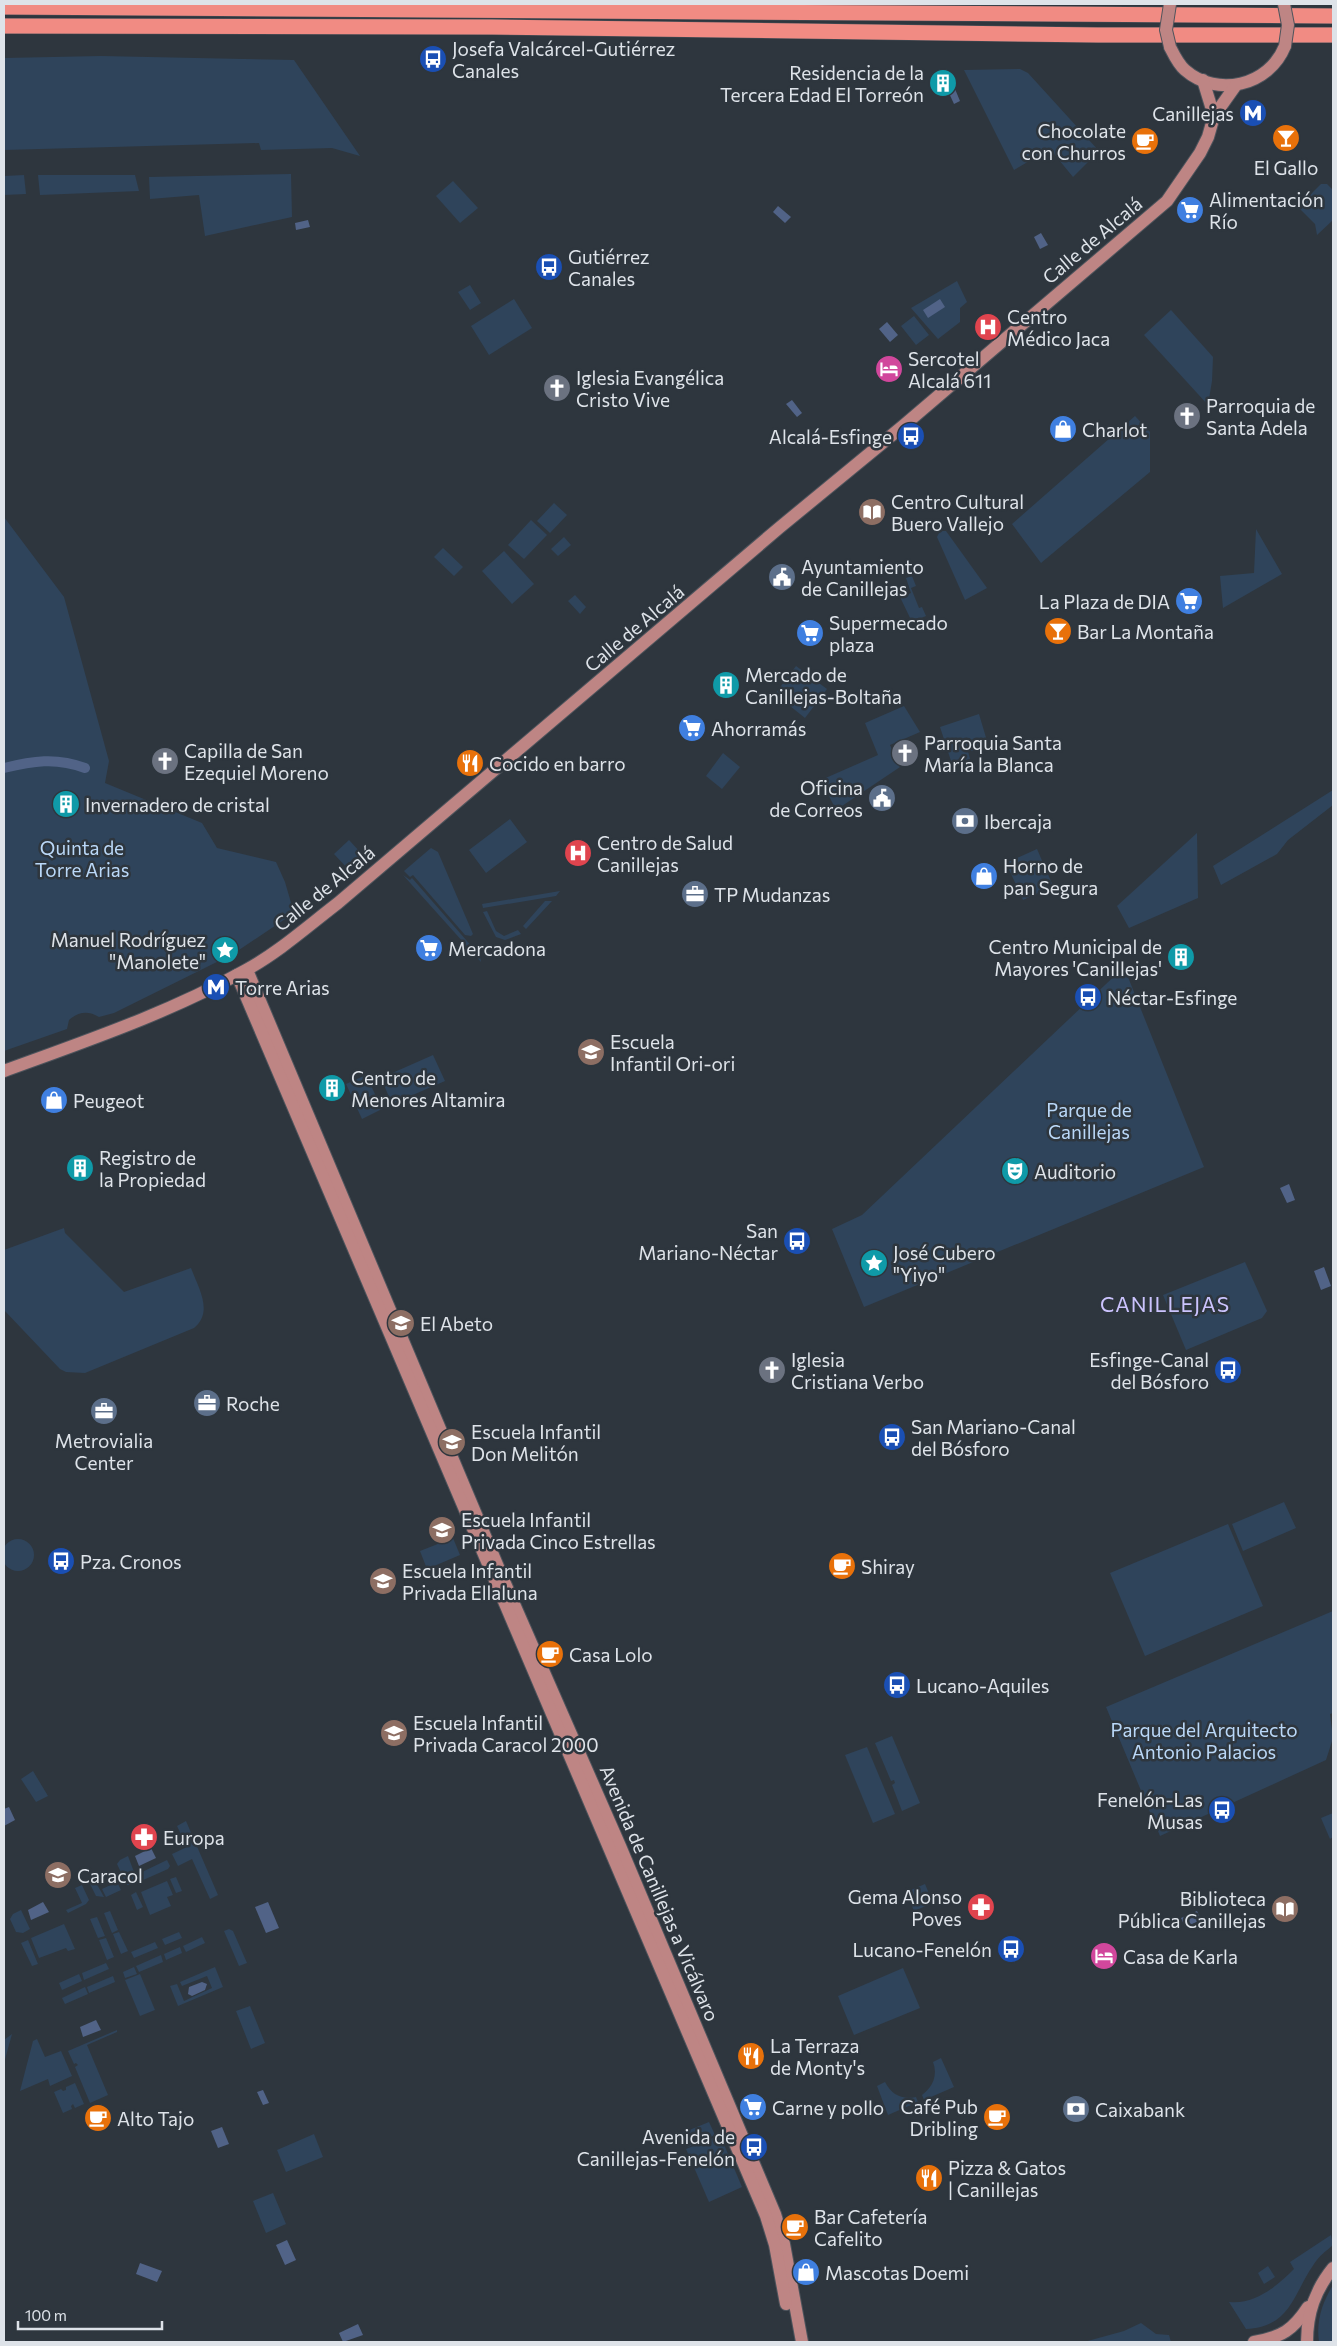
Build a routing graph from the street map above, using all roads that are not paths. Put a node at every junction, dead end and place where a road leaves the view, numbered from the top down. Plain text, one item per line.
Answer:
1 (141, 4) edge
2 (251, 4) edge
3 (1170, 4) edge
4 (1284, 4) edge
5 (4, 7) edge
6 (187, 8) junction
7 (213, 8) junction
8 (1333, 16) edge
9 (4, 26) edge
10 (1333, 35) edge
11 (1286, 41) junction
12 (1203, 80) junction
13 (1236, 85) junction
14 (1214, 116) junction
15 (242, 972) junction
16 (4, 1071) edge
17 (342, 1210) junction
18 (1333, 2268) edge
19 (1315, 2296) junction
20 (793, 2342) edge
21 (802, 2342) edge
22 (1254, 2342) edge
23 (1307, 2342) edge

1 - 6 highway
2 - 7 highway
3 - 12 main road, bridge
4 - 11 main road, bridge
5 - 6 highway
6 - 7 highway
7 - 8 highway
9 - 11 highway
10 - 11 highway
11 - 13 main road
12 - 13 main road
12 - 14 main road
13 - 14 main road, Calle de Alcalá
14 - 15 main road, Calle de Alcalá
15 - 16 main road, Calle de Alcalá
15 - 17 main road, Avenida de Canillejas a Vicálvaro
17 - 20 main road, Avenida de Canillejas a Vicálvaro
17 - 21 main road, Avenida de Canillejas a Vicálvaro
18 - 19 main road
19 - 22 main road
19 - 23 main road

